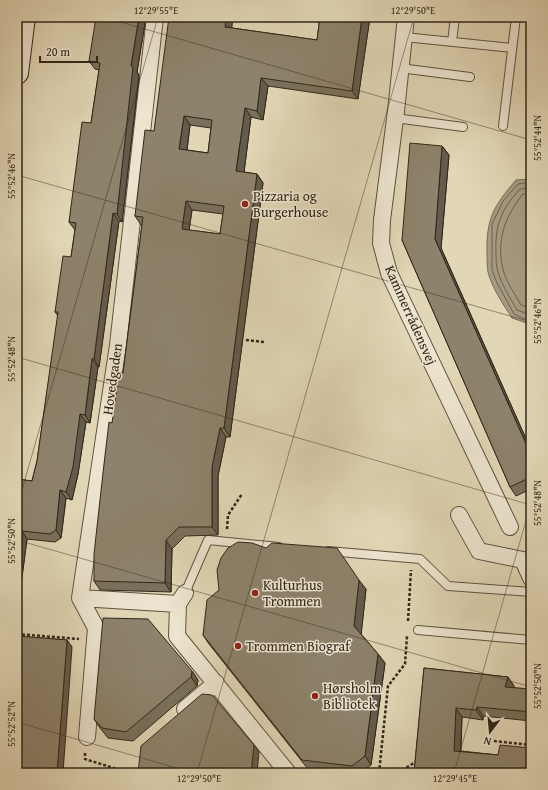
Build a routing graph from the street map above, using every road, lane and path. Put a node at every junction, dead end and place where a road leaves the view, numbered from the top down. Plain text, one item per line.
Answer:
1 (24, 17) edge
2 (155, 17) edge
3 (406, 17) edge
4 (455, 17) edge
5 (516, 17) edge
6 (404, 37) junction
7 (452, 42) junction
8 (512, 48) junction
9 (400, 68) junction
10 (17, 73) edge
11 (470, 77) dead end
12 (395, 118) junction
13 (503, 126) dead end
14 (463, 127) dead end
15 (246, 340) dead end
16 (264, 342) dead end
17 (242, 494) dead end
18 (459, 515) dead end
19 (510, 527) dead end
20 (227, 543) junction
21 (289, 548) edge
22 (320, 550) edge
23 (412, 558) junction
24 (527, 560) edge
25 (531, 578) edge
26 (531, 592) edge
27 (80, 598) junction
28 (182, 598) junction
29 (407, 626) dead end
30 (418, 630) dead end
31 (407, 633) dead end
32 (17, 634) edge
33 (95, 640) junction
34 (531, 640) edge
35 (216, 683) junction
36 (175, 718) edge
37 (87, 736) joint
38 (484, 740) dead end
39 (531, 745) edge
40 (417, 761) edge
41 (120, 773) edge
42 (288, 773) edge
43 (379, 773) edge
44 (398, 773) edge

1 - 10 street
2 - 27 street, Hovedgaden
3 - 6 street, Kammerrådensvej
4 - 7 lane
5 - 8 lane
6 - 7 lane
6 - 9 street, Kammerrådensvej
7 - 8 lane
8 - 13 lane
9 - 11 lane
9 - 12 street, Kammerrådensvej
12 - 14 lane
12 - 19 street, Kammerrådensvej
15 - 16 path
17 - 20 path
18 - 24 street
20 - 21 lane
20 - 28 lane
22 - 23 lane
23 - 26 lane
23 - 29 path
24 - 25 street
27 - 28 street
27 - 33 street
28 - 35 street
30 - 34 lane
31 - 43 path
32 - 33 path
33 - 37 street
35 - 36 street
35 - 42 street
37 - 41 path
38 - 39 path
40 - 44 path

